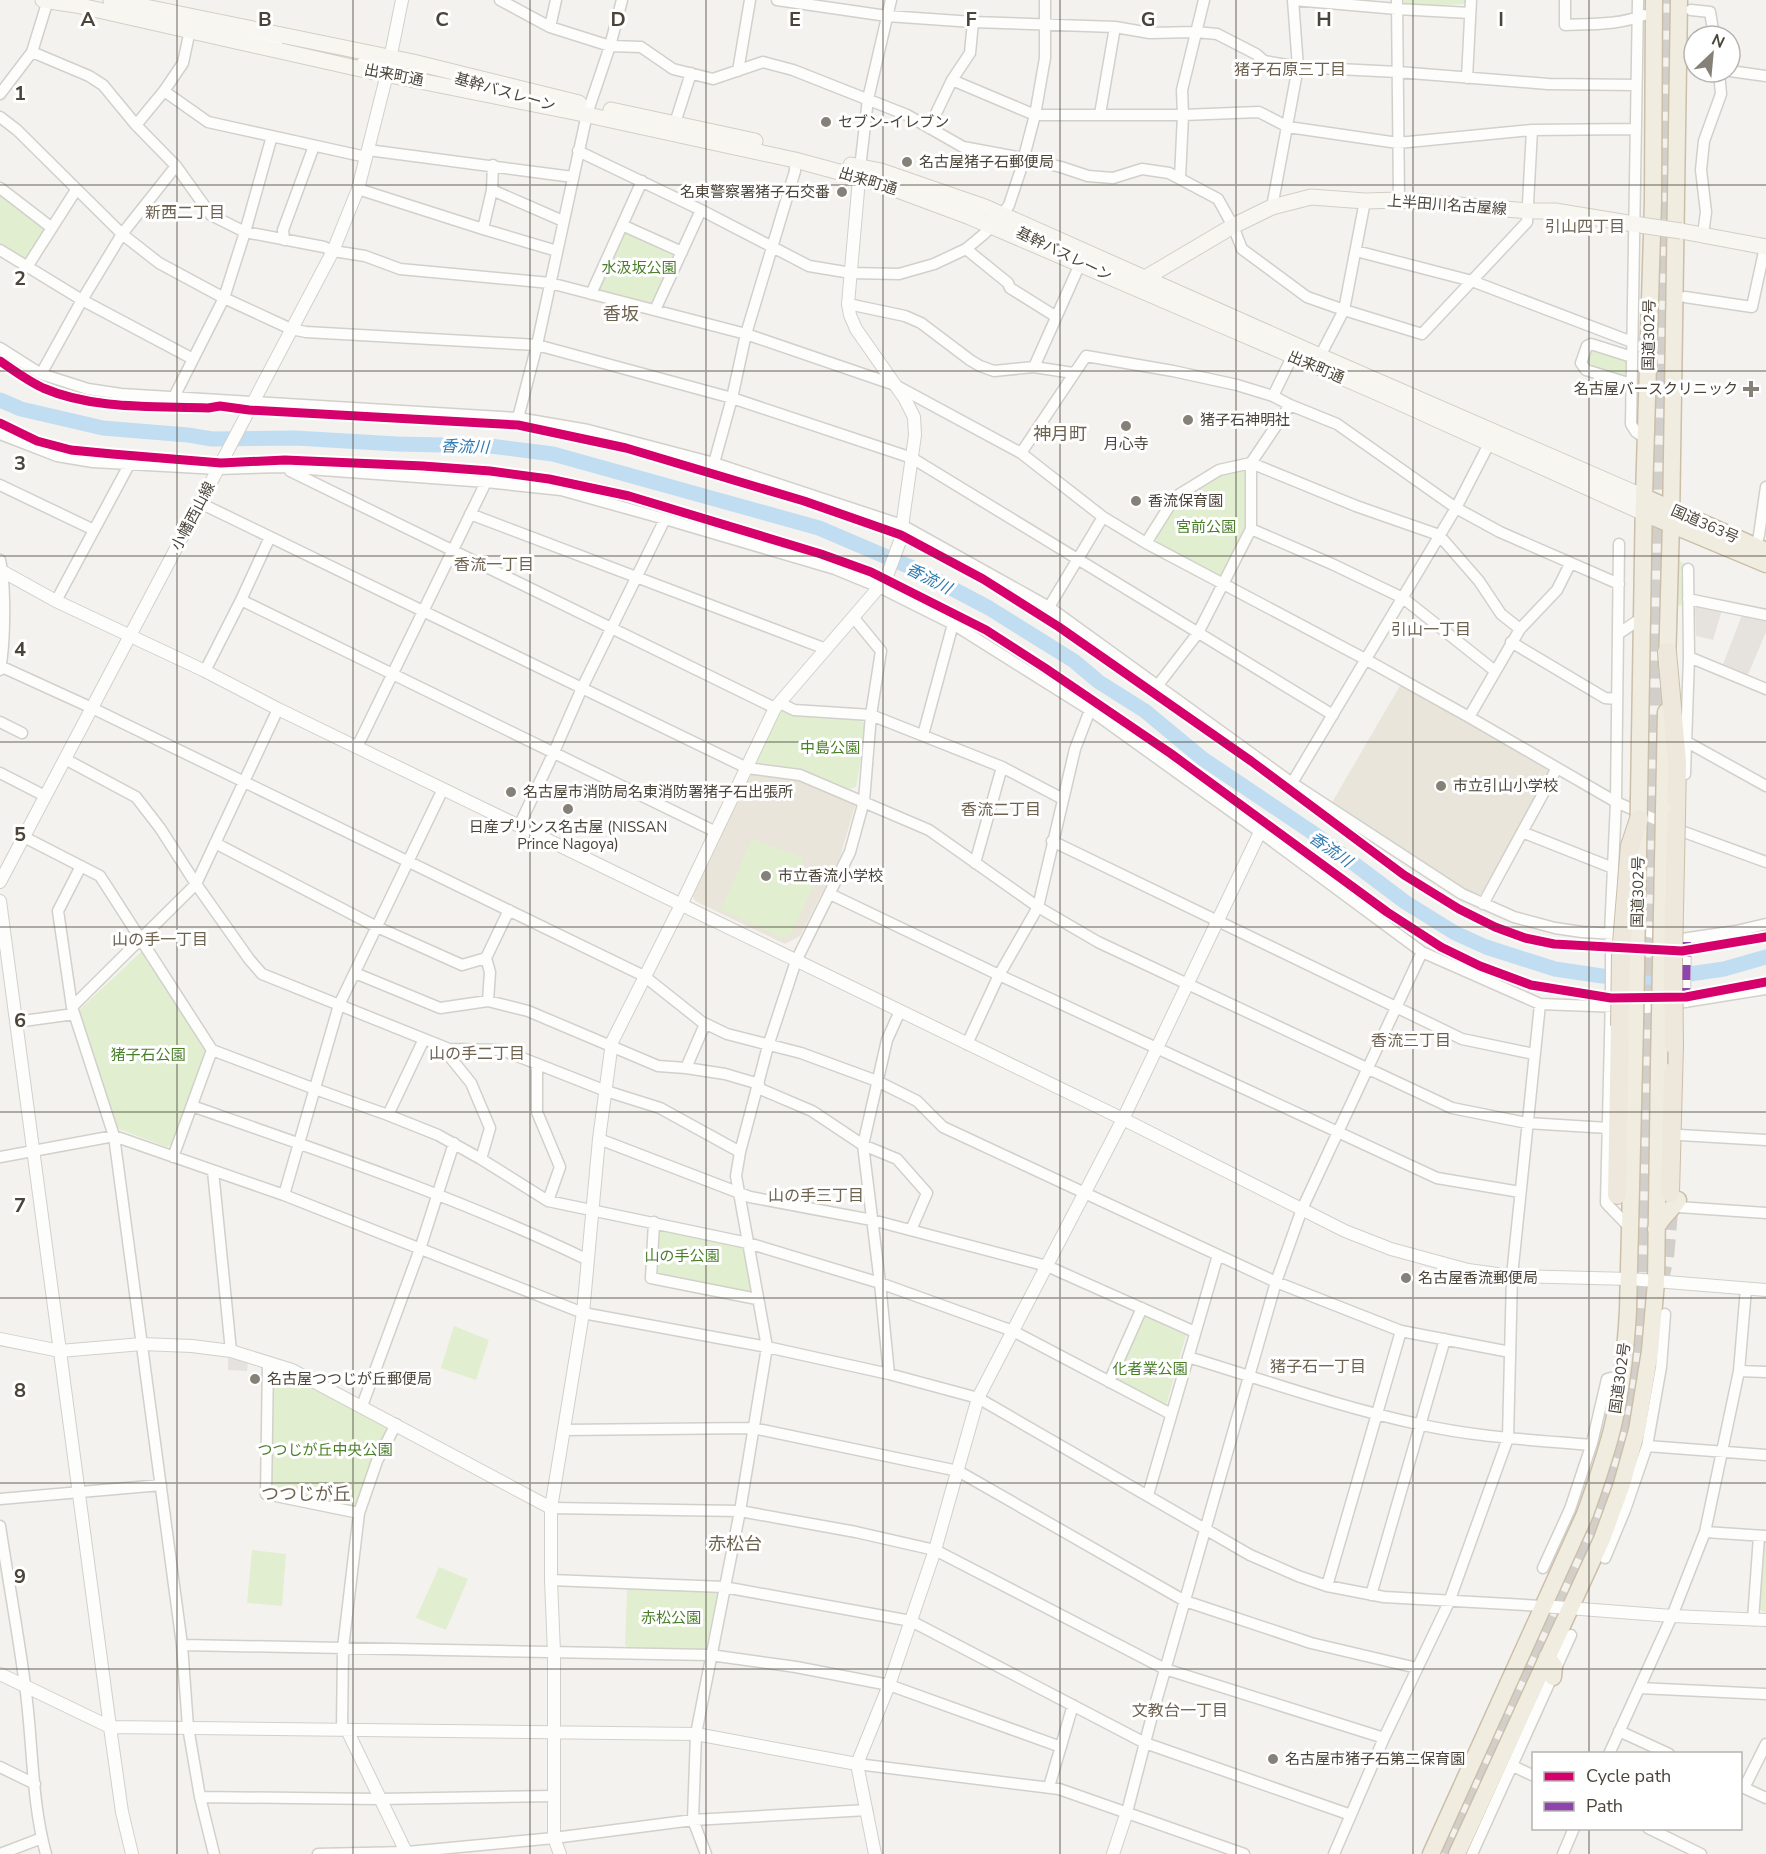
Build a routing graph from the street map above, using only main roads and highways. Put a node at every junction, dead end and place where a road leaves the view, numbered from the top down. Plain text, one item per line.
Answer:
1 (46, 0) edge
2 (111, 0) edge
3 (1653, 5) edge
4 (1685, 5) edge
5 (388, 66) junction
6 (584, 110) junction
7 (860, 172) junction
8 (997, 221) junction
9 (1766, 247) edge
10 (1144, 278) junction
11 (1492, 438) junction
12 (1644, 505) junction
13 (1671, 516) junction
14 (1761, 549) edge
15 (1766, 564) edge
16 (1667, 652) joint
17 (1639, 819) joint
18 (1675, 820) junction
19 (1628, 1025) junction
20 (1617, 1195) dead end
21 (1674, 1197) joint
22 (1656, 1229) junction
23 (1652, 1338) junction
24 (1662, 1352) road end
25 (1547, 1657) junction
26 (1553, 1677) road end
27 (1431, 1854) edge
28 (1457, 1854) edge

1 - 5 main road, 出来町通
2 - 5 main road, 出来町通
3 - 12 highway, 国道302号
4 - 13 highway, 国道302号
5 - 6 main road, 出来町通
5 - 6 main road, 出来町通
6 - 7 main road, 出来町通
6 - 7 main road, 出来町通
7 - 8 main road, 出来町通
7 - 8 main road, 出来町通
8 - 10 main road, 出来町通
8 - 11 main road, 出来町通
9 - 10 main road, 上半田川名古屋線, bridge
10 - 11 main road, 出来町通
11 - 12 main road, 出来町通
12 - 13 highway, 国道363号
12 - 17 highway, 国道302号, bridge
13 - 14 highway, 国道363号
13 - 15 highway, 国道363号
13 - 16 highway, 国道302号
16 - 18 highway
17 - 19 highway, bridge
18 - 21 highway, bridge
18 - 22 highway, 国道302号, bridge
19 - 20 highway
19 - 27 highway, 国道302号
21 - 22 highway
22 - 23 highway, 国道302号
23 - 24 highway
23 - 25 highway, 国道302号
25 - 26 highway
25 - 28 highway, 国道302号

